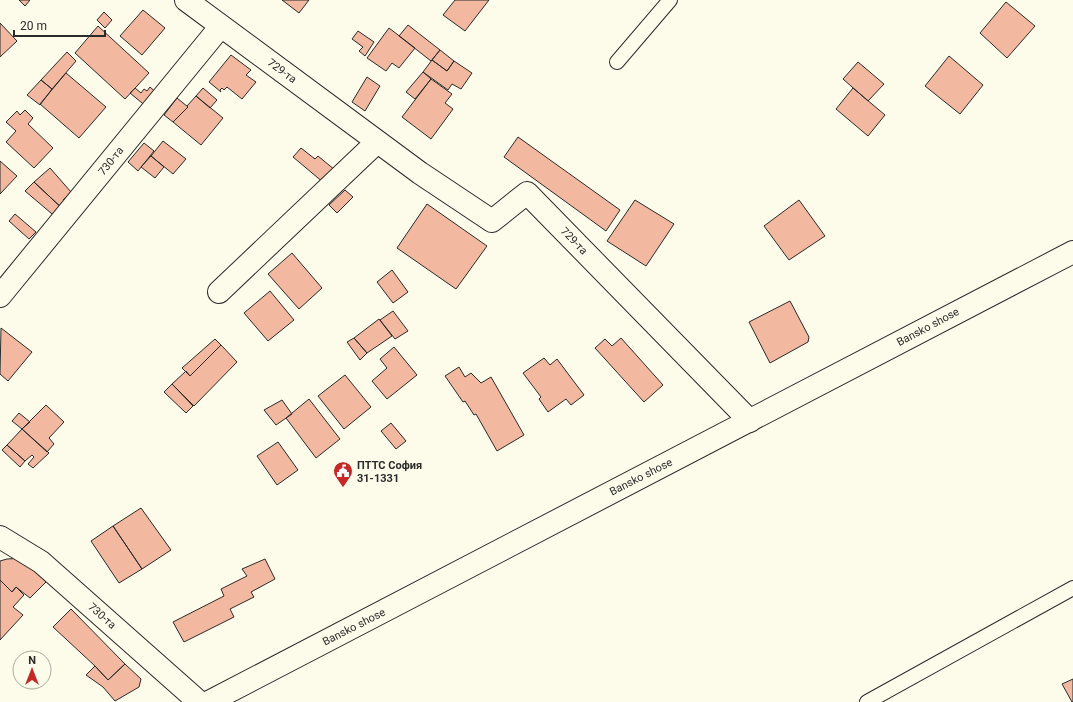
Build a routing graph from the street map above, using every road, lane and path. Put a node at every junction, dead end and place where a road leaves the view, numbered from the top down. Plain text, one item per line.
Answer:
1 (186, 0) edge
2 (670, 0) edge
3 (221, 26) junction
4 (618, 62) dead end
5 (377, 142) junction
6 (1073, 252) edge
7 (219, 292) dead end
8 (0, 296) edge
9 (750, 421) junction
10 (0, 537) edge
11 (1073, 588) edge
12 (198, 702) edge
13 (209, 702) edge
14 (867, 702) edge

1 - 3 street, 729-та
2 - 4 lane
3 - 5 street, 729-та
3 - 8 street, 730-та
5 - 7 street
5 - 9 street, 729-та
6 - 9 street, Bansko shose
9 - 13 street, Bansko shose
10 - 12 street, 730-та
11 - 14 lane

